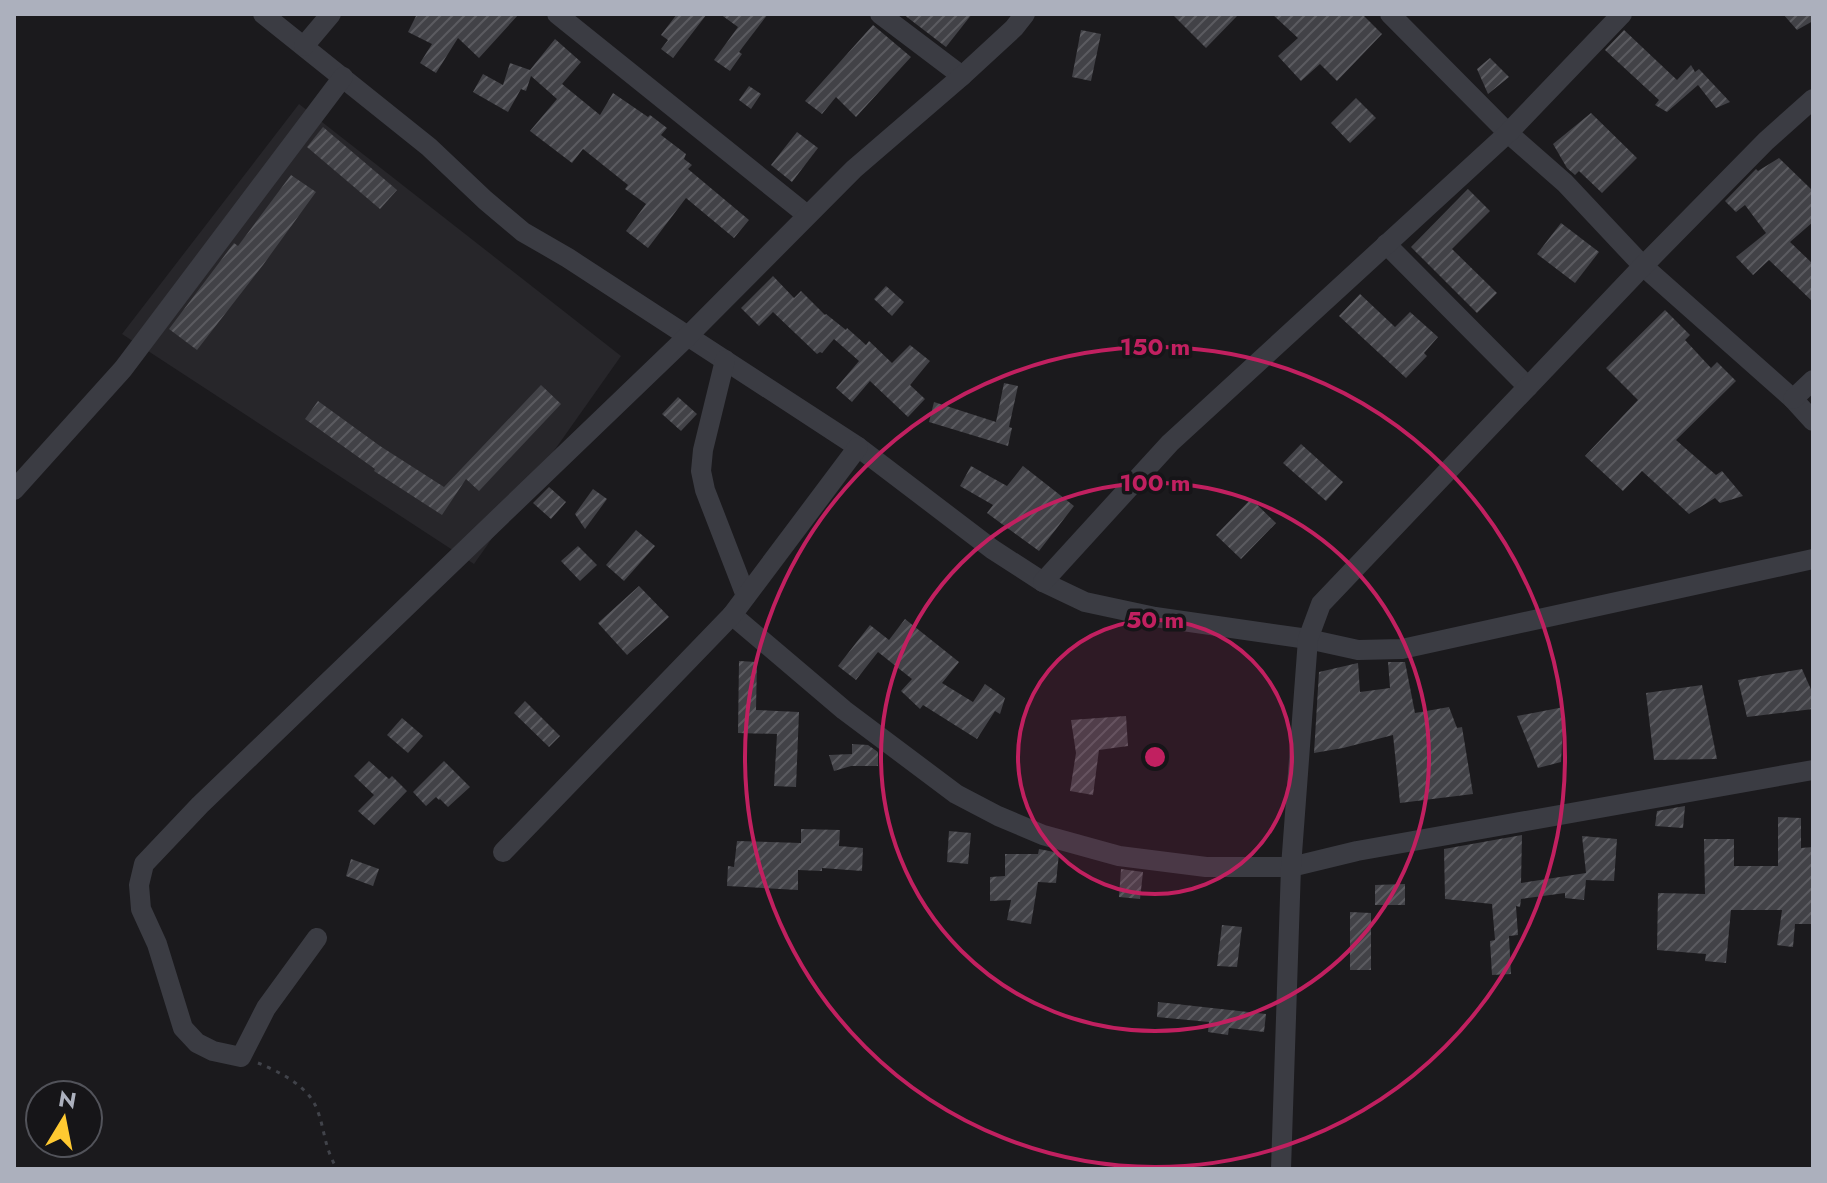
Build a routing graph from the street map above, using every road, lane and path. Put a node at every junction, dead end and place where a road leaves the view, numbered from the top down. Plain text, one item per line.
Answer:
1 (263, 14) edge
2 (331, 14) edge
3 (557, 14) edge
4 (880, 14) edge
5 (1025, 14) edge
6 (1390, 14) edge
7 (1622, 14) edge
8 (304, 46) junction
9 (962, 76) junction
10 (343, 77) junction
11 (1813, 99) edge
12 (1508, 133) junction
13 (807, 215) junction
14 (1386, 244) junction
15 (1643, 266) junction
16 (688, 336) junction
17 (725, 360) junction
18 (1813, 380) edge
19 (1528, 387) junction
20 (1793, 399) junction
21 (1813, 421) edge
22 (858, 447) junction
23 (14, 490) edge
24 (1813, 559) edge
25 (1043, 582) junction
26 (746, 596) junction
27 (732, 615) junction
28 (1308, 639) junction
29 (1813, 770) edge
30 (503, 852) dead end
31 (1291, 867) junction
32 (317, 938) dead end
33 (241, 1057) junction
34 (337, 1169) edge
35 (1281, 1169) edge

1 - 8 street
2 - 8 street
3 - 13 street
4 - 9 street
5 - 9 street
6 - 12 street
7 - 12 street
8 - 10 street
9 - 13 street
10 - 16 street
10 - 23 street
11 - 15 street
12 - 14 street
12 - 15 street
13 - 16 street
14 - 19 street
14 - 25 street
15 - 19 street
15 - 20 street
16 - 17 street
16 - 33 street
17 - 22 street
17 - 26 street
18 - 20 street
19 - 28 street
20 - 21 street
22 - 25 street
22 - 26 street
24 - 28 street
25 - 28 street
26 - 27 street
27 - 30 street
27 - 31 street
28 - 31 street
29 - 31 street
31 - 35 street
32 - 33 street
33 - 34 path

